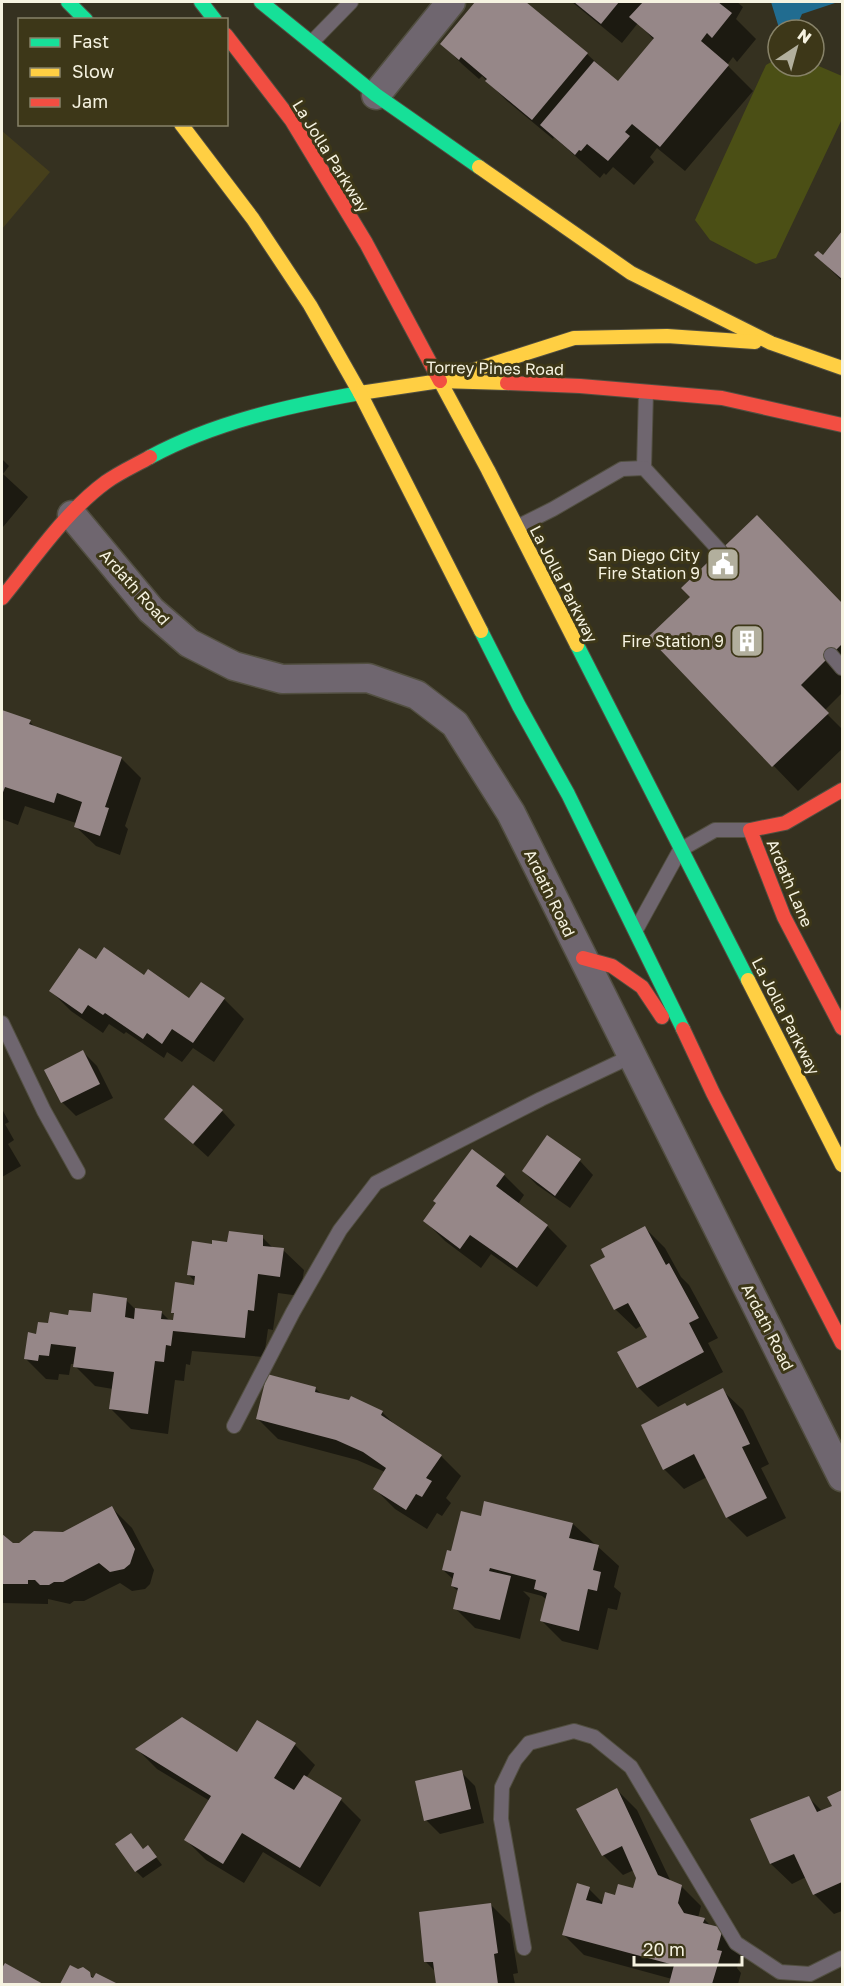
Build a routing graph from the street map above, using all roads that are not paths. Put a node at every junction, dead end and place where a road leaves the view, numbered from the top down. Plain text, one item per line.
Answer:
1 (68, 2) edge
2 (201, 2) edge
3 (261, 2) edge
4 (351, 2) edge
5 (451, 2) edge
6 (84, 18) edge
7 (213, 18) edge
8 (228, 38) edge
9 (312, 42) junction
10 (376, 95) junction
11 (182, 126) edge
12 (771, 343) junction
13 (843, 368) edge
14 (440, 381) junction
15 (646, 392) junction
16 (360, 393) junction
17 (843, 424) edge
18 (644, 468) junction
19 (72, 515) junction
20 (517, 527) junction
21 (720, 551) dead end
22 (2, 598) edge
23 (831, 655) dead end
24 (843, 668) edge
25 (843, 790) edge
26 (750, 830) junction
27 (680, 850) junction
28 (636, 930) junction
29 (583, 958) junction
30 (2, 1023) edge
31 (843, 1028) edge
32 (632, 1056) junction
33 (713, 1094) junction
34 (843, 1165) edge
35 (78, 1172) dead end
36 (843, 1343) edge
37 (234, 1426) dead end
38 (843, 1477) edge
39 (524, 1948) dead end
40 (843, 1958) edge

1 - 6 main road
2 - 7 main road
3 - 9 main road
4 - 9 lane
5 - 10 street
8 - 14 main road, La Jolla Parkway
9 - 10 main road
10 - 12 main road
11 - 16 main road
12 - 13 main road
12 - 14 main road
14 - 15 main road, Torrey Pines Road
14 - 16 main road, Torrey Pines Road
14 - 20 main road, La Jolla Parkway
15 - 17 main road, Torrey Pines Road
15 - 18 lane
16 - 19 main road, Torrey Pines Road
16 - 28 main road
18 - 20 lane
18 - 21 lane
19 - 22 main road, Torrey Pines Road
19 - 29 street, Ardath Road
20 - 27 main road, La Jolla Parkway
23 - 24 lane
25 - 26 main road, Ardath Lane
26 - 27 lane
26 - 31 main road, Ardath Lane
27 - 28 lane
27 - 34 main road, La Jolla Parkway
28 - 33 main road
29 - 32 street, Ardath Road
29 - 33 main road
30 - 35 lane
32 - 37 lane
32 - 38 street, Ardath Road
33 - 36 main road
39 - 40 lane

